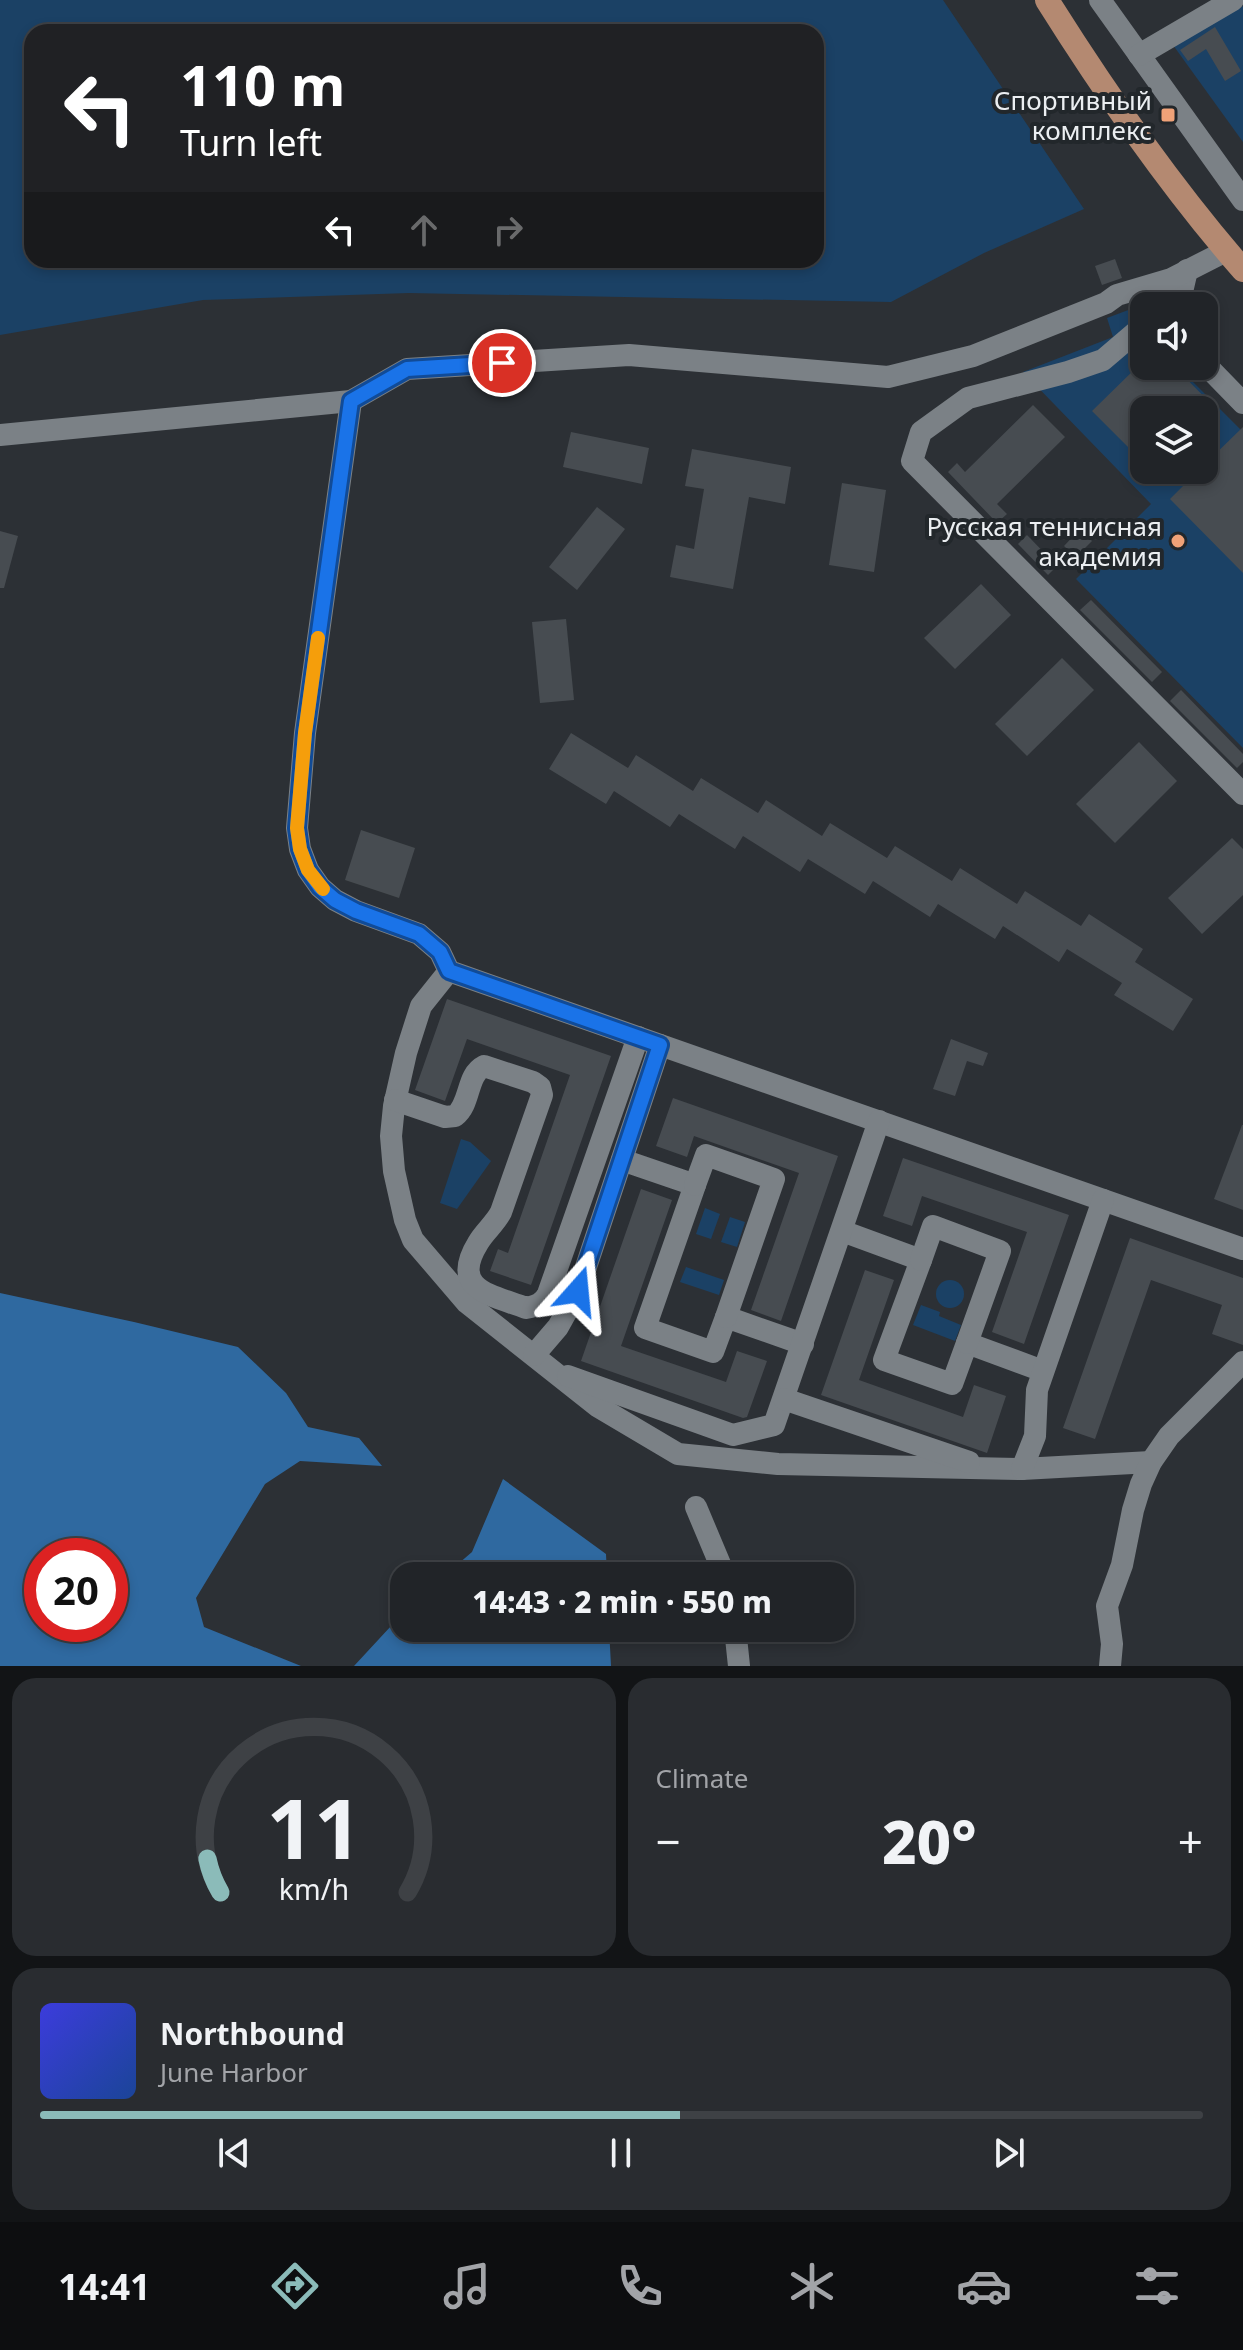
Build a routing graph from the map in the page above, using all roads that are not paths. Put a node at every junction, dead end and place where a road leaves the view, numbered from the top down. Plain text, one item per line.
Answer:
1 (1047, 0) edge
2 (1100, 0) edge
3 (1233, 0) edge
4 (1139, 55) junction
5 (1243, 200) edge
6 (1226, 251) junction
7 (1187, 270) junction
8 (1243, 270) edge
9 (1180, 292) edge
10 (1130, 337) edge
11 (1218, 377) edge
12 (351, 401) junction
13 (1243, 403) edge
14 (0, 435) edge
15 (1243, 794) edge
16 (449, 971) junction
17 (638, 1037) junction
18 (660, 1045) junction
19 (395, 1100) junction
20 (879, 1121) junction
21 (622, 1160) junction
22 (695, 1185) junction
23 (1103, 1200) junction
24 (842, 1231) junction
25 (1243, 1249) edge
26 (921, 1260) junction
27 (726, 1317) junction
28 (967, 1343) junction
29 (803, 1344) junction
30 (534, 1355) junction
31 (1243, 1362) edge
32 (554, 1371) junction
33 (1043, 1371) junction
34 (784, 1399) junction
35 (774, 1425) junction
36 (1151, 1462) junction
37 (778, 1464) junction
38 (989, 1469) junction
39 (1022, 1469) junction
40 (696, 1507) dead end
41 (719, 1562) edge
42 (736, 1642) edge
43 (739, 1666) edge
44 (1110, 1666) edge

1 - 6 main road
2 - 4 street
3 - 4 street
4 - 5 street
6 - 7 street
6 - 8 main road
7 - 9 street
7 - 12 street
10 - 15 street
11 - 13 street
12 - 14 street
12 - 16 street
16 - 17 street
16 - 19 street
17 - 18 street
17 - 19 street
18 - 20 street
18 - 21 street
19 - 30 street
20 - 23 street
20 - 24 street
21 - 22 street
21 - 30 street
22 - 27 street
22 - 27 street
23 - 25 street
23 - 33 street
24 - 26 street
24 - 29 street
26 - 28 street
26 - 28 street
27 - 29 street
28 - 33 street
29 - 34 street
30 - 32 street
31 - 36 street
32 - 35 street
32 - 37 street
33 - 39 street
34 - 35 street
34 - 38 street
35 - 37 street
36 - 39 street
36 - 44 street
37 - 38 street
38 - 39 street
40 - 41 street
42 - 43 street

